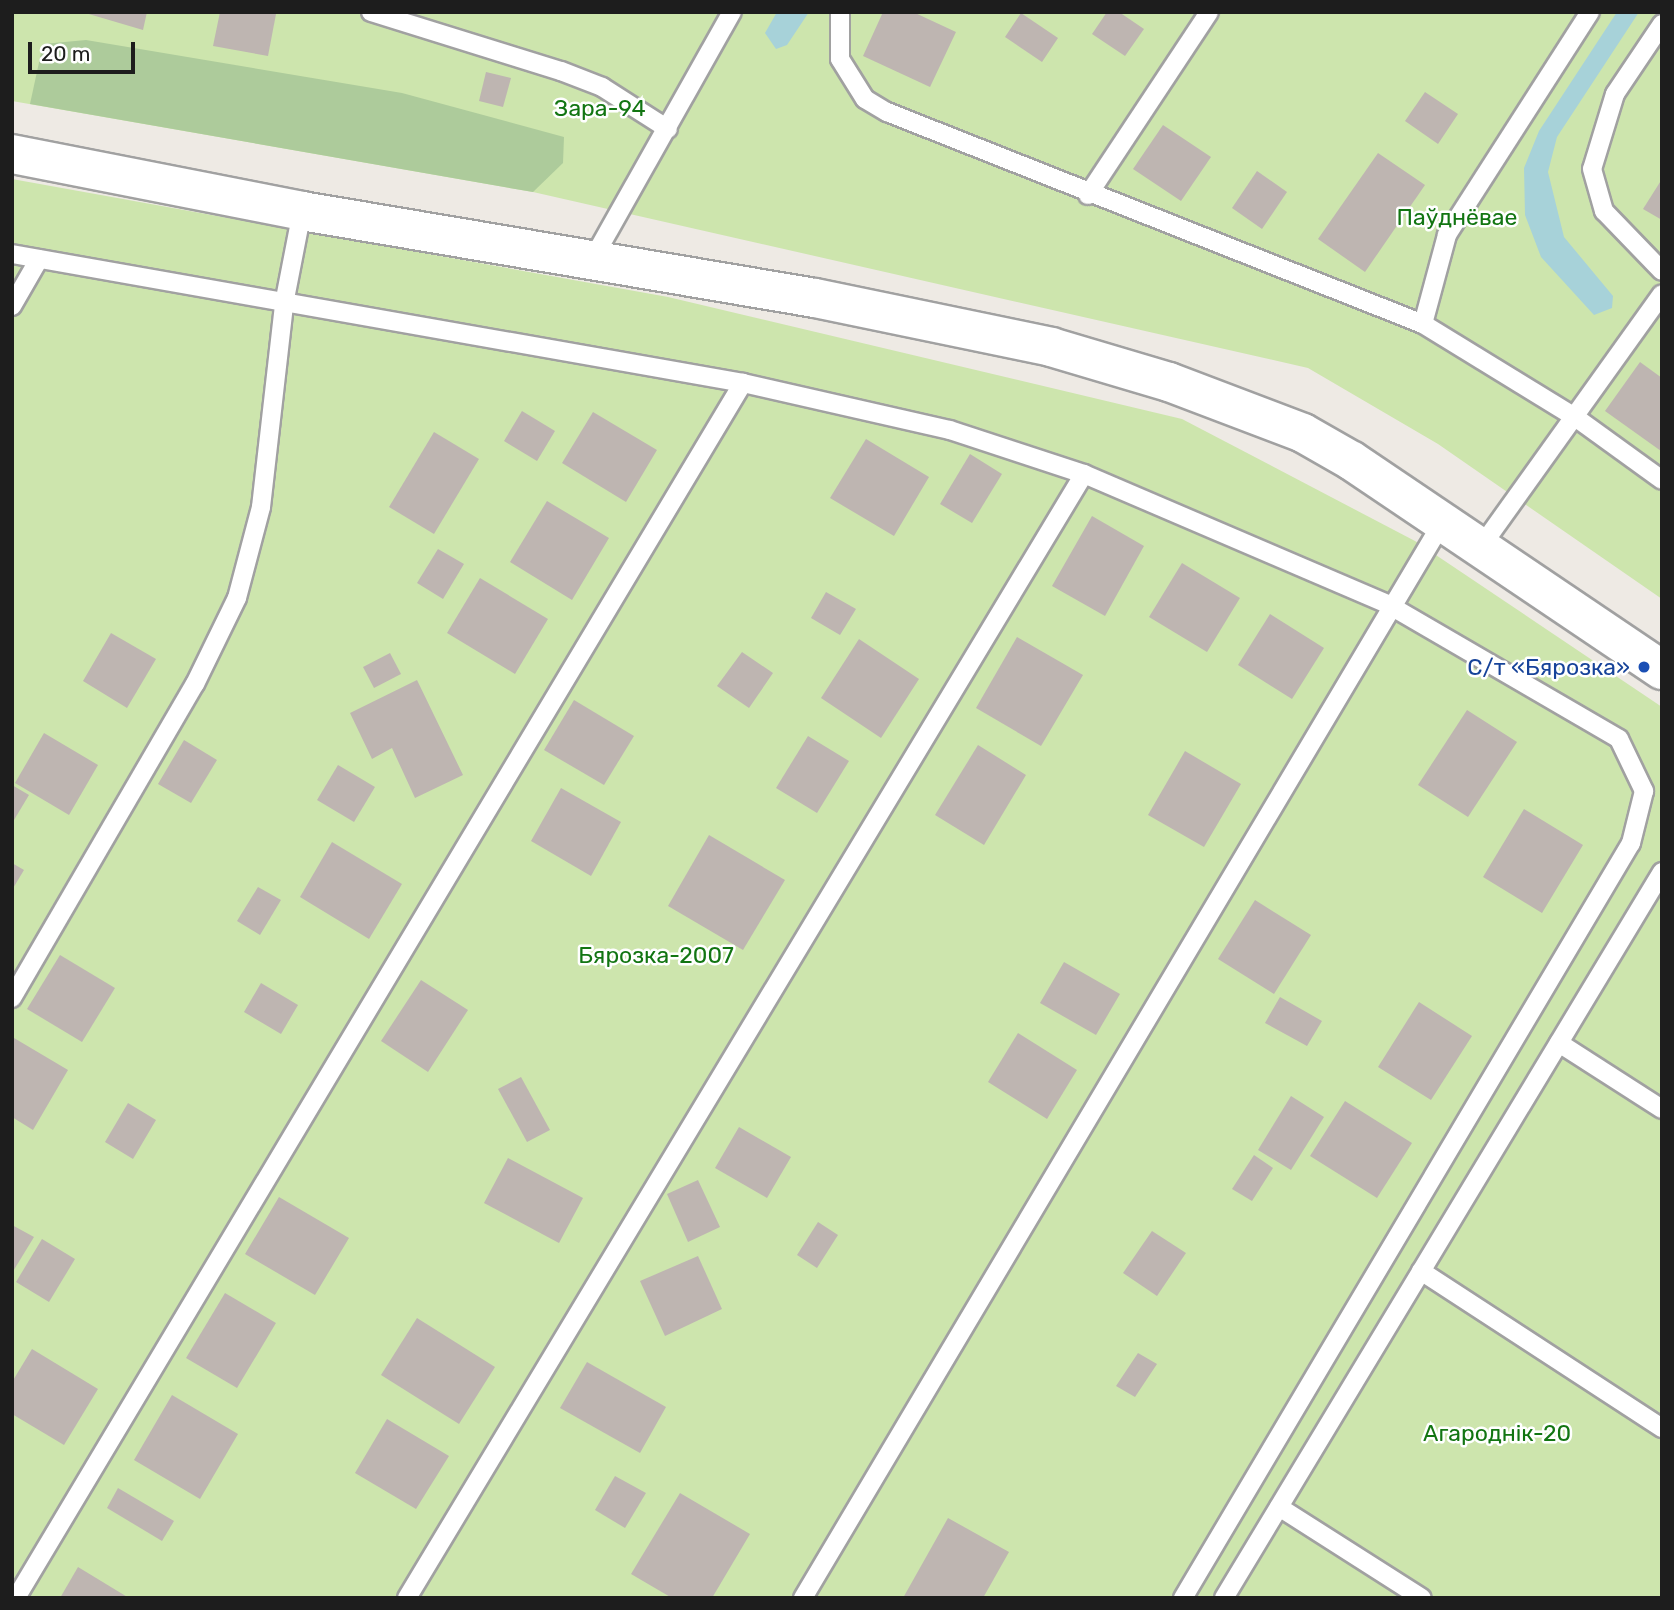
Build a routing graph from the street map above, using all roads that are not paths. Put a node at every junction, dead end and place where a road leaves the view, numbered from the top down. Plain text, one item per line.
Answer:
1 (373, 12) edge
2 (732, 12) edge
3 (840, 12) edge
4 (1209, 12) edge
5 (1590, 12) edge
6 (1662, 24) edge
7 (668, 129) junction
8 (12, 154) edge
9 (1087, 195) junction
10 (302, 211) junction
11 (12, 254) edge
12 (39, 259) junction
13 (591, 262) junction
14 (1662, 271) edge
15 (1662, 294) edge
16 (284, 304) junction
17 (12, 306) edge
18 (1423, 324) junction
19 (743, 383) junction
20 (1575, 417) junction
21 (1084, 474) junction
22 (1662, 480) edge
23 (1445, 518) junction
24 (1483, 544) junction
25 (1389, 605) junction
26 (1662, 670) edge
27 (1662, 872) edge
28 (12, 998) edge
29 (1559, 1043) junction
30 (1662, 1109) edge
31 (1421, 1271) junction
32 (1662, 1428) edge
33 (1279, 1507) junction
34 (16, 1598) edge
35 (407, 1598) edge
36 (803, 1598) edge
37 (1184, 1598) edge
38 (1224, 1598) edge
39 (1422, 1598) edge

1 - 7 lane
2 - 7 lane
3 - 9 lane
4 - 9 lane
5 - 18 lane
6 - 14 lane
7 - 13 lane
8 - 10 street
9 - 18 lane
10 - 13 street
10 - 16 lane
11 - 12 lane
12 - 16 lane
12 - 17 lane
13 - 23 street
15 - 20 lane
16 - 19 lane
16 - 28 lane
18 - 20 lane
19 - 21 lane
19 - 34 lane
20 - 22 lane
20 - 24 lane
21 - 25 lane
21 - 35 lane
23 - 24 street
23 - 25 lane
24 - 26 street
25 - 36 lane
25 - 37 lane
27 - 29 lane
29 - 30 lane
29 - 31 lane
31 - 32 lane
31 - 33 lane
33 - 38 lane
33 - 39 lane

